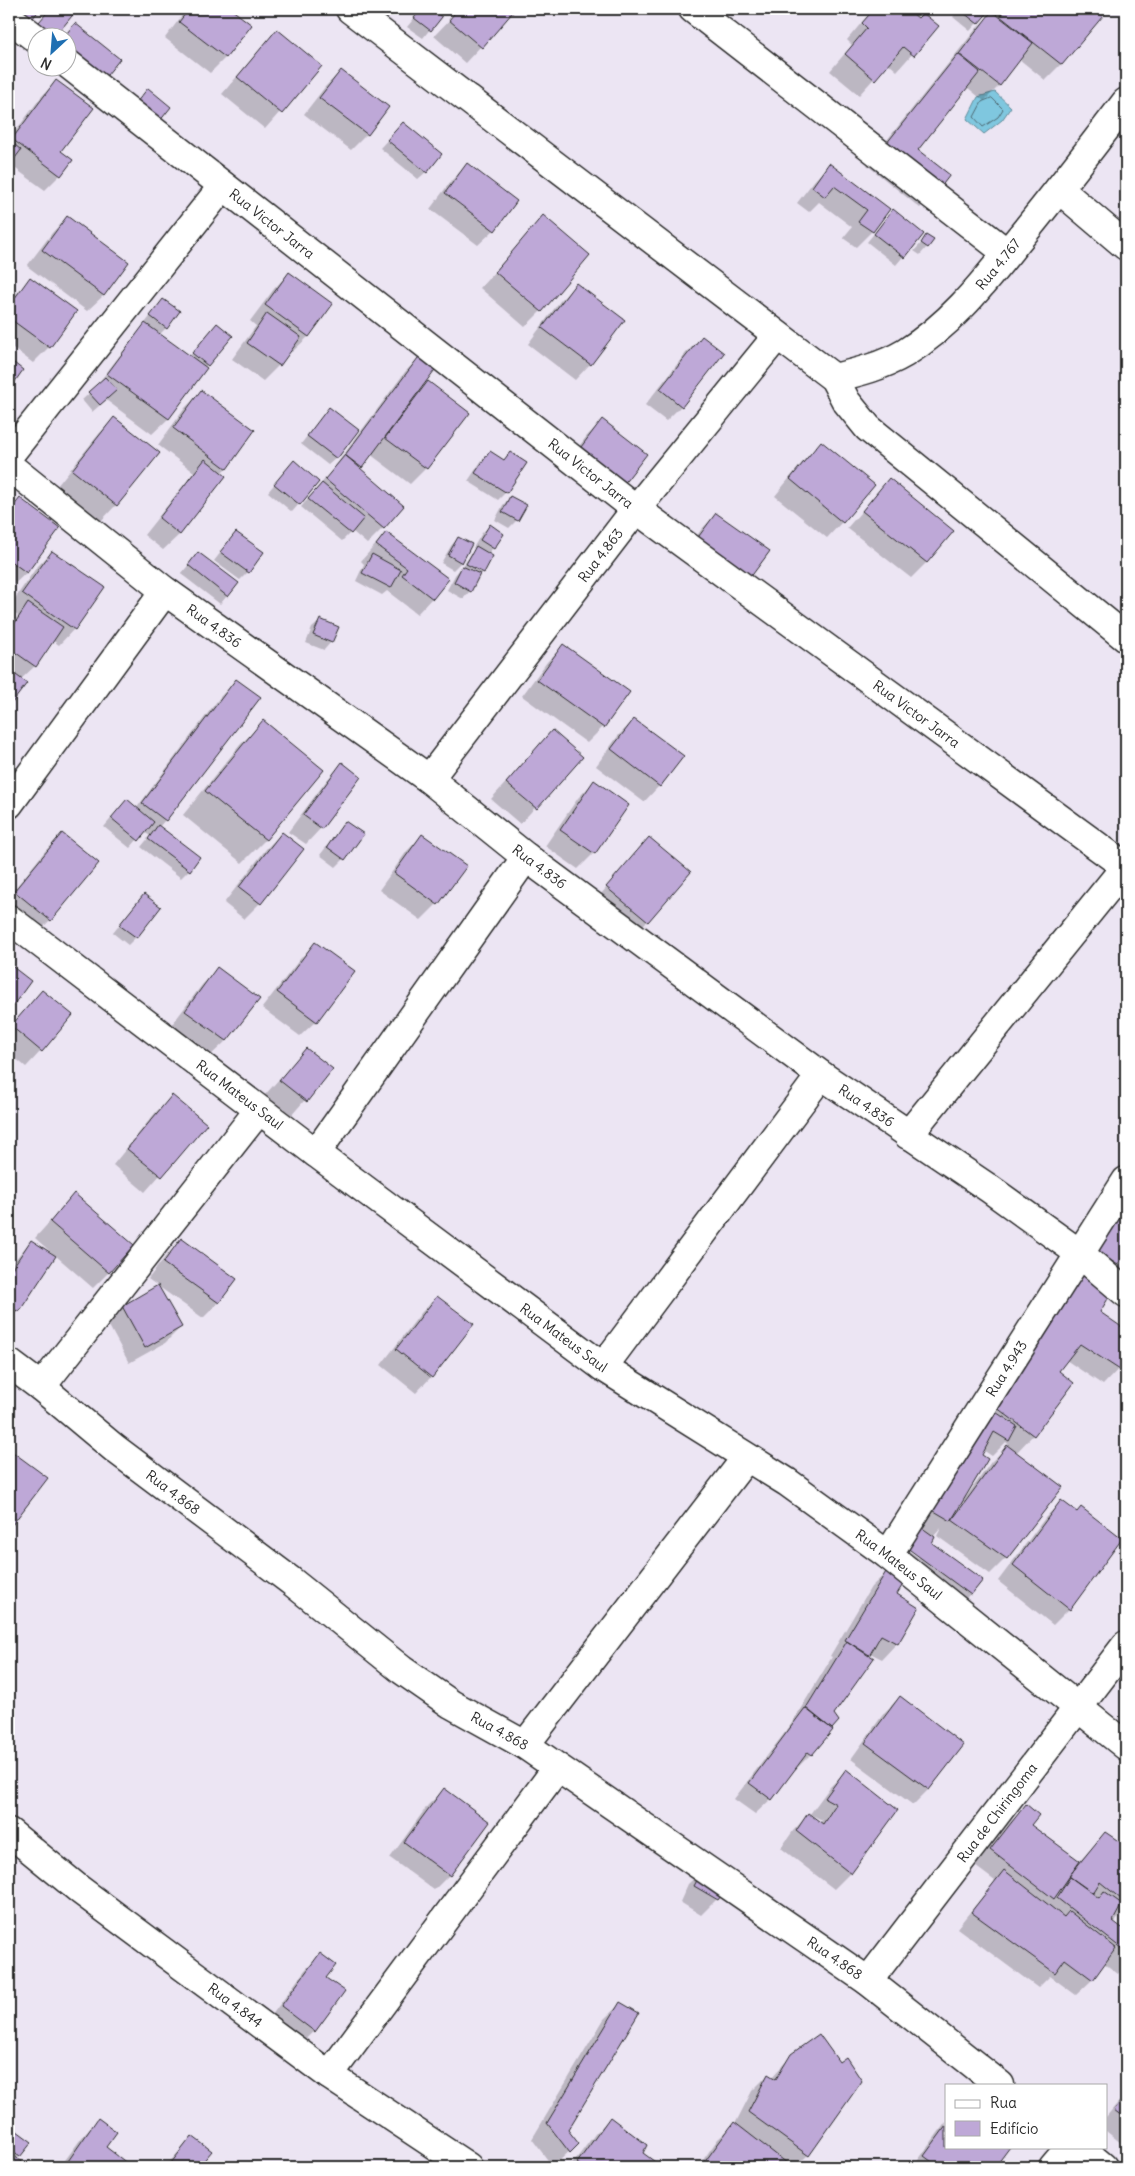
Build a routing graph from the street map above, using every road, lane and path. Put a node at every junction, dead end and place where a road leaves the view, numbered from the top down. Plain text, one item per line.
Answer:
1 (350, 9) edge
2 (693, 9) edge
3 (9, 18) edge
4 (28, 32) edge
5 (78, 72) edge
6 (1126, 102) edge
7 (223, 186) junction
8 (1059, 190) junction
9 (1126, 246) edge
10 (1007, 253) junction
11 (777, 336) junction
12 (834, 378) junction
13 (9, 455) edge
14 (9, 466) edge
15 (636, 510) junction
16 (165, 591) junction
17 (1126, 638) edge
18 (429, 779) junction
19 (9, 804) edge
20 (526, 857) junction
21 (1126, 866) edge
22 (9, 918) edge
23 (821, 1075) junction
24 (260, 1110) junction
25 (908, 1135) junction
26 (316, 1153) junction
27 (1126, 1181) edge
28 (1079, 1254) junction
29 (1126, 1293) edge
30 (9, 1363) edge
31 (604, 1367) junction
32 (41, 1387) junction
33 (746, 1458) junction
34 (888, 1555) junction
35 (1126, 1644) edge
36 (1078, 1708) junction
37 (525, 1745) junction
38 (1126, 1746) edge
39 (557, 1768) junction
40 (9, 1832) edge
41 (868, 1981) junction
42 (329, 2075) junction
43 (999, 2084) edge
44 (1069, 2148) edge
45 (1080, 2148) edge
46 (468, 2167) edge
47 (1053, 2167) edge
48 (1103, 2167) edge

1 - 11 street
2 - 10 street
3 - 4 street
5 - 7 street, Rua Victor Jarra
6 - 8 street, Rua 4.767
7 - 13 street
7 - 15 street, Rua Victor Jarra
8 - 9 street
8 - 10 street, Rua 4.767
10 - 12 street, Rua 4.767
11 - 12 street
11 - 15 street, Rua 4.863
12 - 17 street
14 - 16 street, Rua 4.836
15 - 18 street, Rua 4.863
15 - 21 street, Rua Victor Jarra
16 - 18 street, Rua 4.836
16 - 19 street
18 - 20 street, Rua 4.836
20 - 23 street, Rua 4.836
20 - 26 street
21 - 25 street
22 - 24 street, Rua Mateus Saul
23 - 25 street, Rua 4.836
23 - 31 street
24 - 26 street, Rua Mateus Saul
24 - 32 street
25 - 28 street, Rua 4.836
26 - 31 street, Rua Mateus Saul
27 - 28 street, Rua 4.943
28 - 29 street, Rua 4.836
28 - 34 street, Rua 4.943
30 - 32 street, Rua 4.868
31 - 33 street, Rua Mateus Saul
32 - 37 street, Rua 4.868
33 - 34 street, Rua Mateus Saul
33 - 37 street
34 - 36 street, Rua Mateus Saul
35 - 36 street, Rua de Chiringoma
36 - 38 street, Rua Mateus Saul
36 - 41 street, Rua de Chiringoma
37 - 39 street, Rua 4.868
39 - 41 street, Rua 4.868
39 - 42 street
40 - 42 street, Rua 4.844
41 - 43 street, Rua 4.868
42 - 46 street, Rua 4.844
44 - 47 street
45 - 48 street

